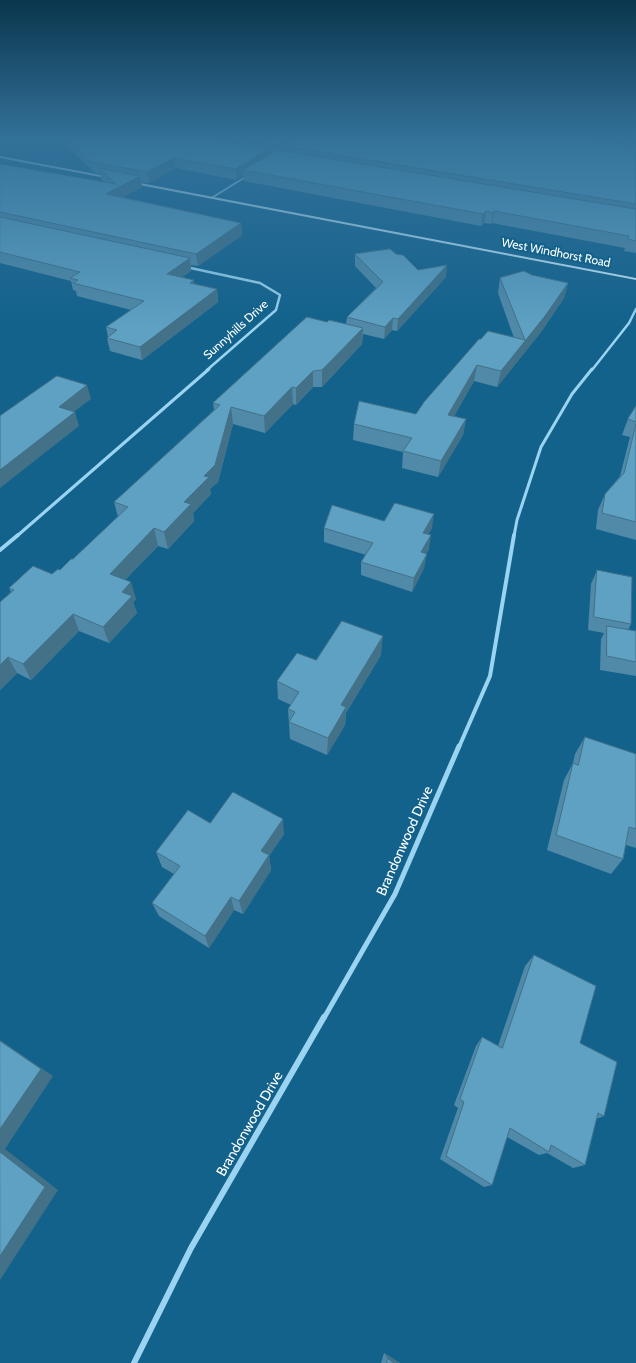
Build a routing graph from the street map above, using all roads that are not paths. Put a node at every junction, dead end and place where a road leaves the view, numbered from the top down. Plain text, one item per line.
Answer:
1 (237, 202) edge
2 (183, 266) edge
3 (636, 279) edge
4 (636, 309) edge
5 (0, 550) edge
6 (134, 1363) edge

1 - 3 street, West Windhorst Road
2 - 5 street, Sunnyhills Drive
4 - 6 street, Brandonwood Drive

